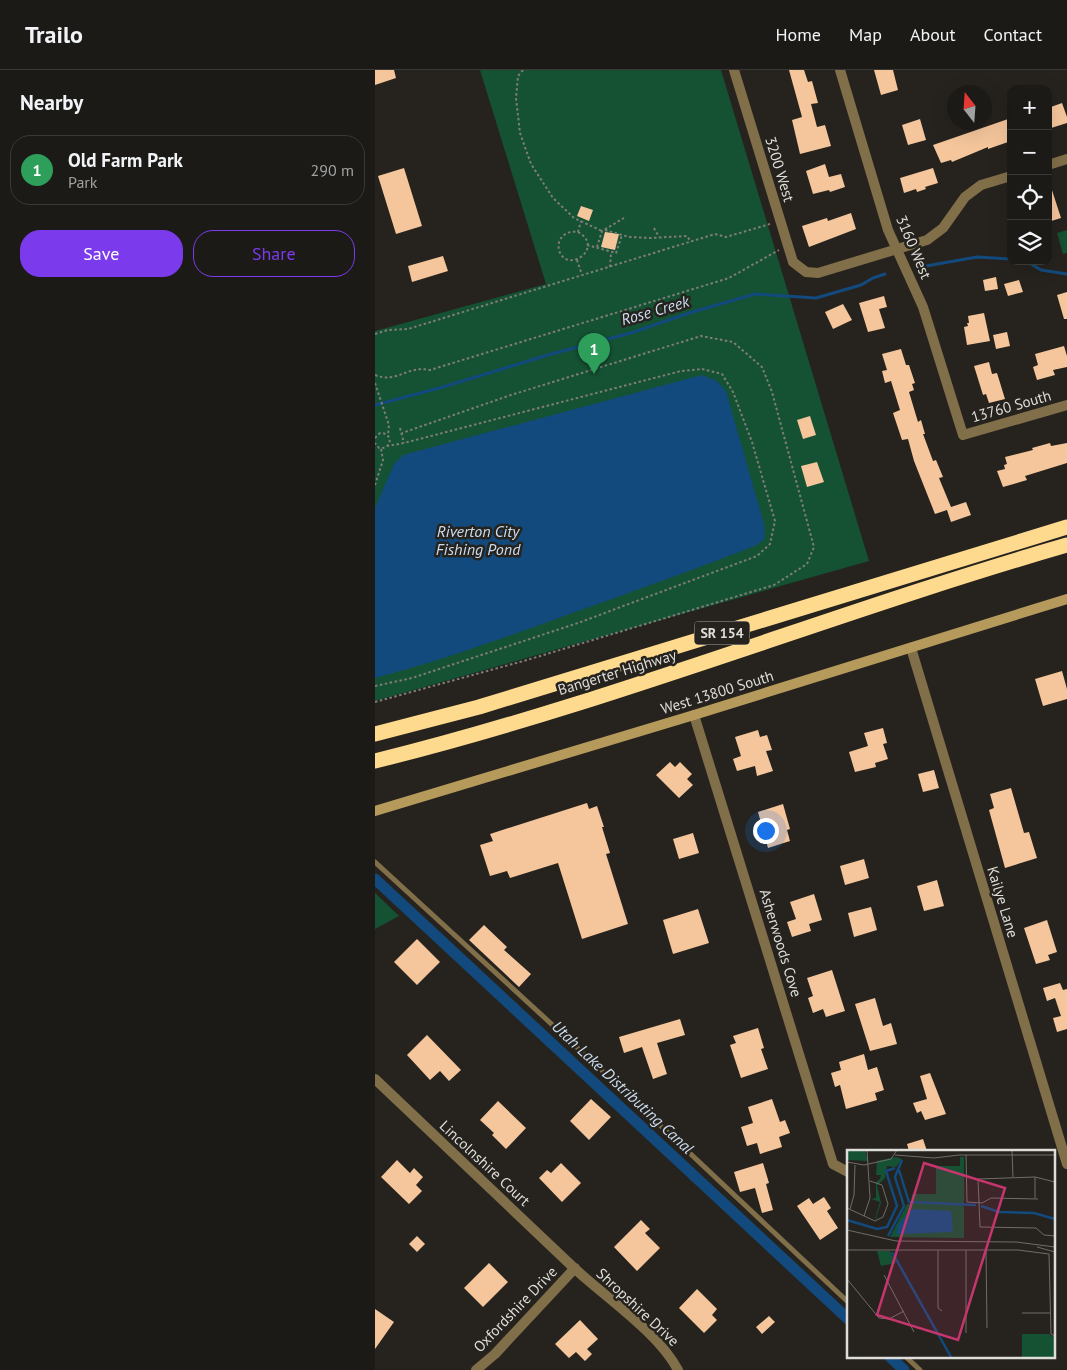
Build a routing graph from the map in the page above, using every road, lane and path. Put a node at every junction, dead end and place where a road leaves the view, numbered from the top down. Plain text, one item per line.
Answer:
1 (523, 70) edge
2 (734, 70) edge
3 (840, 70) edge
4 (1067, 159) edge
5 (1052, 164) edge
6 (1007, 177) edge
7 (624, 218) dead end
8 (581, 221) junction
9 (770, 224) dead end
10 (654, 228) dead end
11 (603, 230) junction
12 (578, 232) junction
13 (622, 235) junction
14 (659, 237) junction
15 (691, 242) junction
16 (587, 245) junction
17 (597, 248) junction
18 (779, 250) dead end
19 (897, 250) junction
20 (611, 252) junction
21 (577, 260) junction
22 (610, 267) junction
23 (582, 275) junction
24 (375, 334) edge
25 (375, 375) edge
26 (376, 384) edge
27 (1067, 405) edge
28 (401, 428) dead end
29 (402, 432) junction
30 (387, 435) junction
31 (963, 435) joint
32 (375, 438) edge
33 (375, 443) edge
34 (405, 444) junction
35 (388, 446) junction
36 (381, 448) junction
37 (375, 485) edge
38 (1067, 527) edge
39 (1067, 545) edge
40 (1067, 598) edge
41 (911, 648) junction
42 (375, 686) edge
43 (375, 702) edge
44 (694, 715) junction
45 (375, 734) edge
46 (375, 761) edge
47 (375, 811) edge
48 (375, 862) edge
49 (375, 1079) edge
50 (1067, 1164) edge
51 (847, 1171) edge
52 (575, 1268) junction
53 (847, 1301) edge
54 (907, 1358) edge
55 (476, 1370) edge
56 (678, 1370) edge
57 (920, 1370) edge

1 - 8 path
2 - 19 street, 3200 West
3 - 19 street, 3160 West
4 - 5 street
6 - 19 street
7 - 11 path
8 - 11 path
8 - 12 path
9 - 15 path
10 - 14 path
11 - 13 path
11 - 17 path
12 - 16 path
12 - 21 path
13 - 14 path
13 - 20 path
14 - 15 path
15 - 22 path
16 - 17 path
16 - 21 path
17 - 20 path
18 - 25 path
19 - 31 street, 3160 West
20 - 22 path
21 - 23 path
22 - 23 path
23 - 24 path
26 - 30 path
27 - 31 street, 13760 South
28 - 29 path
29 - 34 path
29 - 43 path
30 - 32 path
30 - 35 path
33 - 36 path
34 - 35 path
34 - 42 path
35 - 36 path
36 - 37 path
38 - 45 highway, Bangerter Highway / SR 154
39 - 46 highway, Bangerter Highway / SR 154
40 - 41 street, West 13800 South
41 - 44 street, West 13800 South
41 - 50 street, Kailye Lane
44 - 47 street, West 13800 South
44 - 51 street, Asherwoods Cove
48 - 53 lane
49 - 52 street, Lincolnshire Court
52 - 55 street, Oxfordshire Drive
52 - 56 street, Shropshire Drive
54 - 57 lane

